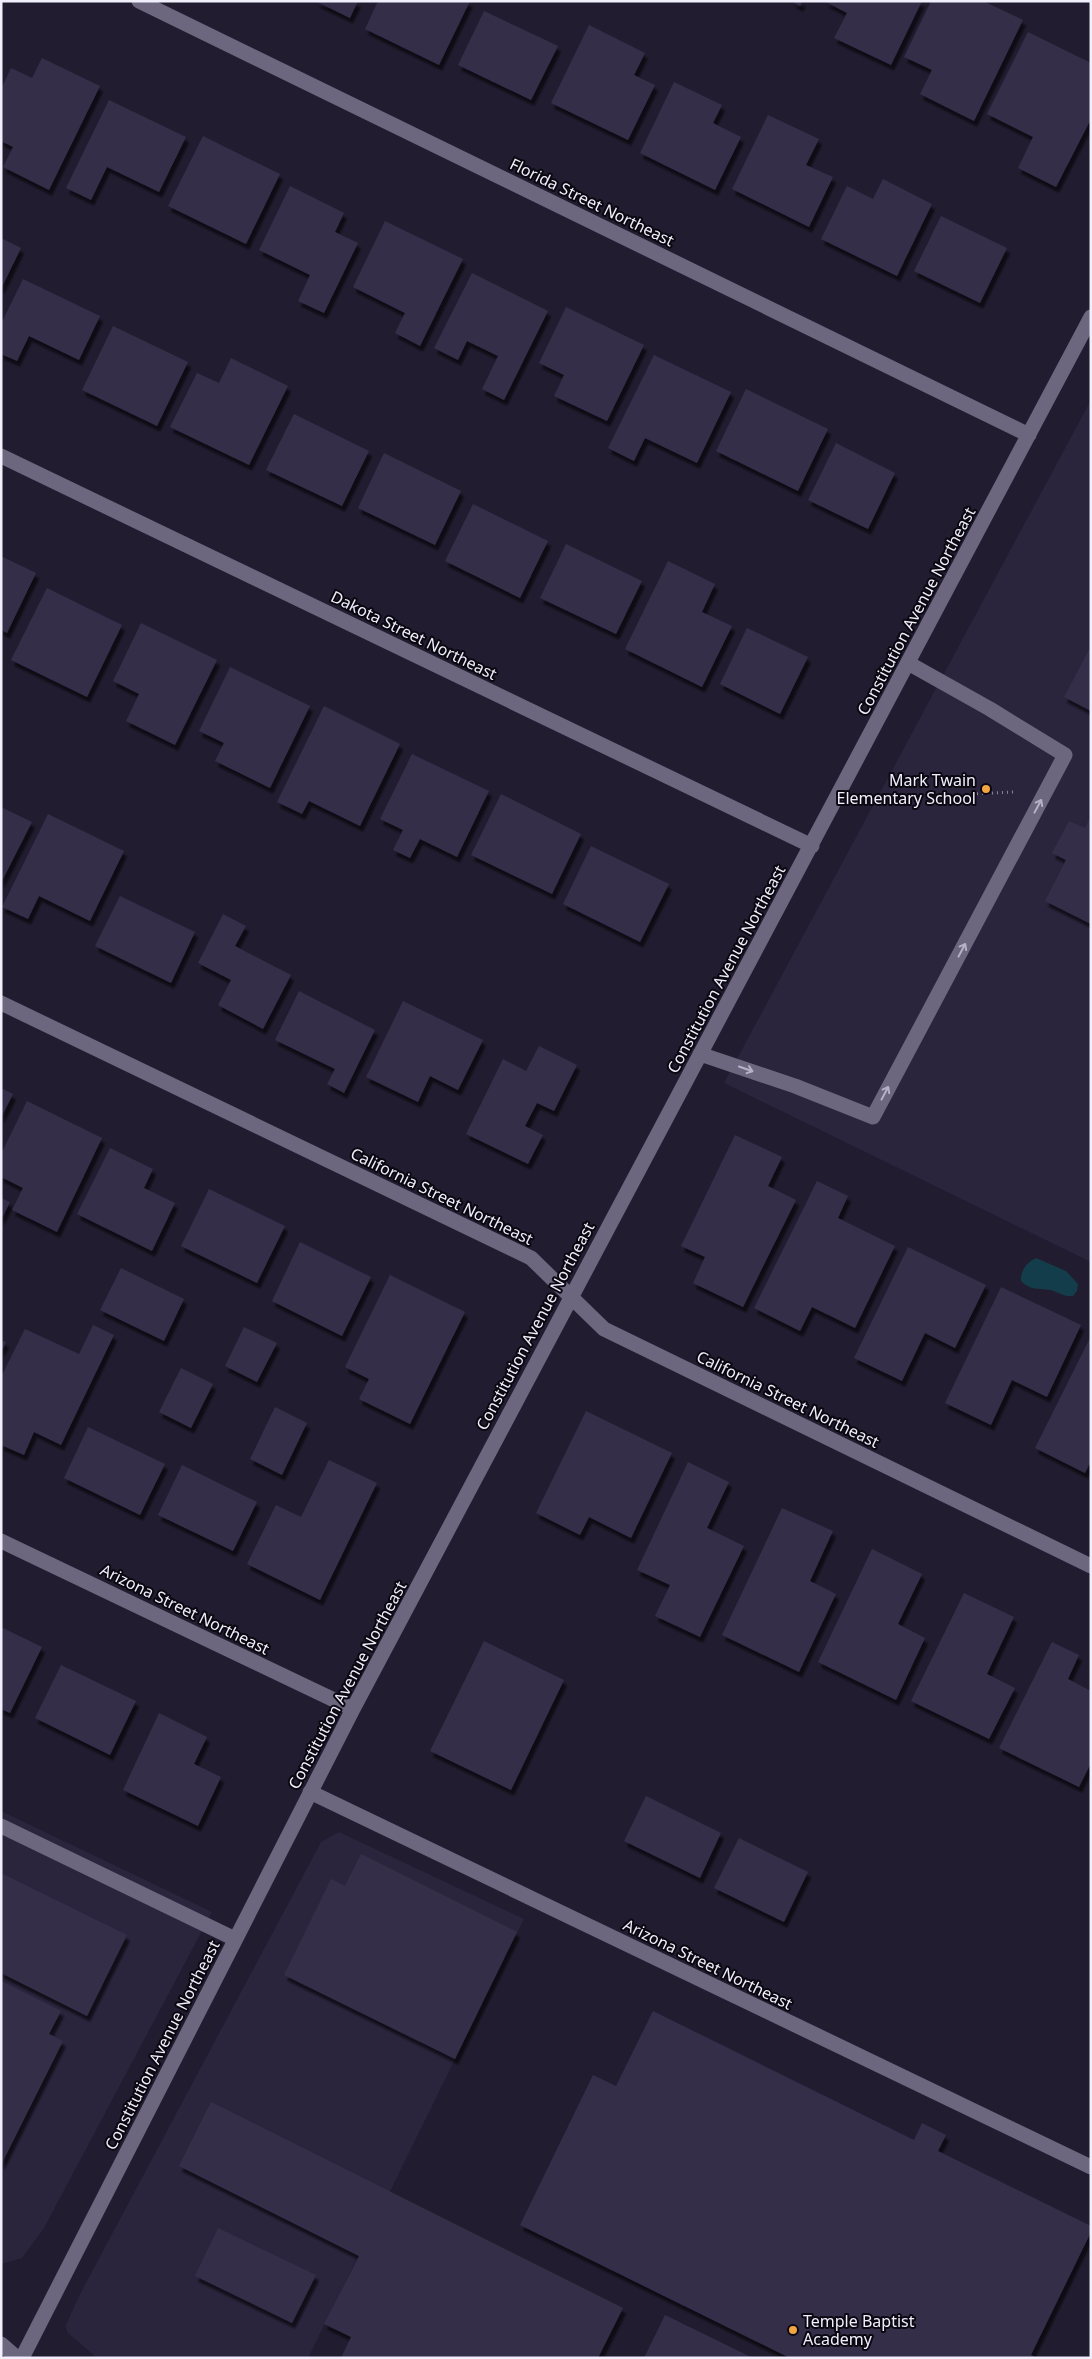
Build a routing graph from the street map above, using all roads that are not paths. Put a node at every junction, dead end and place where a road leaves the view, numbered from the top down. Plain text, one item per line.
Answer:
1 (139, 1) edge
2 (1091, 317) edge
3 (1029, 435) junction
4 (1, 456) edge
5 (908, 663) junction
6 (812, 846) junction
7 (1, 1002) edge
8 (700, 1054) junction
9 (571, 1297) junction
10 (1, 1541) edge
11 (1091, 1566) edge
12 (353, 1709) junction
13 (310, 1792) junction
14 (1, 1826) edge
15 (235, 1939) junction
16 (1091, 2167) edge
17 (1, 2344) edge
18 (17, 2358) edge
19 (22, 2358) edge

1 - 3 street, Florida Street Northeast
2 - 3 street, Constitution Avenue Northeast
3 - 5 street, Constitution Avenue Northeast
4 - 6 street, Dakota Street Northeast
5 - 6 street, Constitution Avenue Northeast
8 -> 5 street
6 - 8 street, Constitution Avenue Northeast
7 - 9 street, California Street Northeast
8 - 9 street, Constitution Avenue Northeast
9 - 11 street, California Street Northeast
9 - 12 street, Constitution Avenue Northeast
10 - 12 street, Arizona Street Northeast
12 - 13 street, Constitution Avenue Northeast
13 - 15 street, Constitution Avenue Northeast
13 - 16 street, Arizona Street Northeast
14 - 15 street
15 - 19 street, Constitution Avenue Northeast
17 - 18 street

